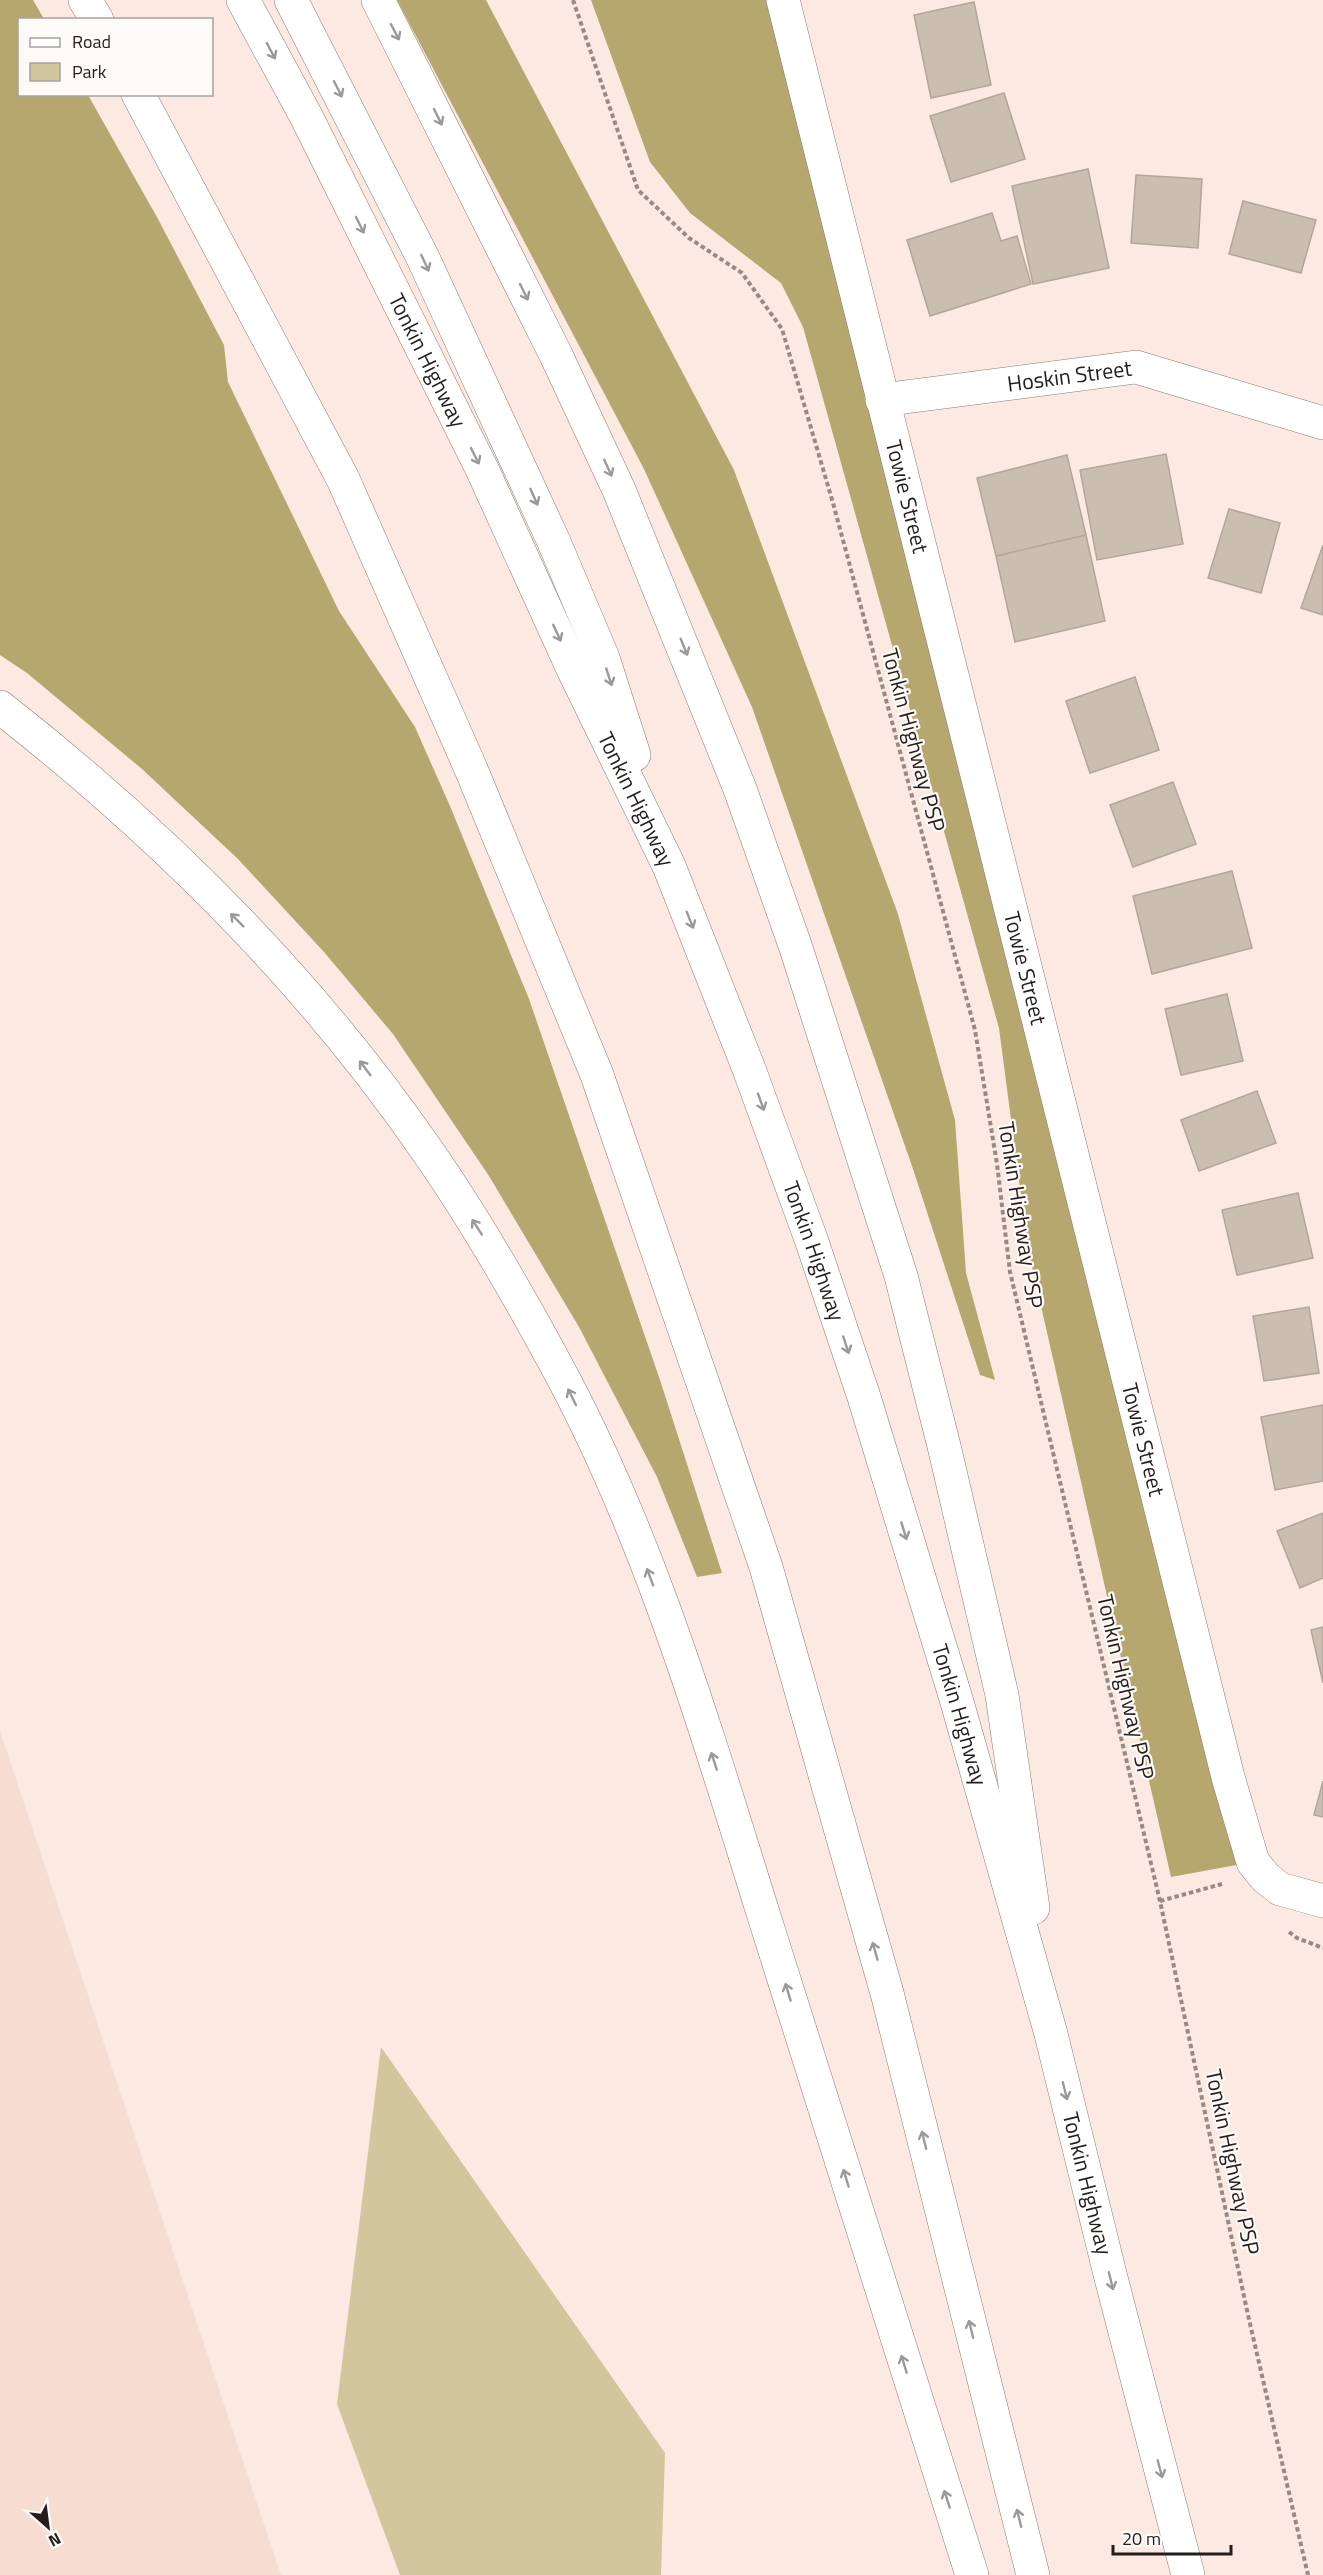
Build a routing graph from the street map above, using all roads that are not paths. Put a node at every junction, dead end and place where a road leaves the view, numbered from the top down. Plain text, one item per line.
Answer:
1 (85, 0) edge
2 (243, 0) edge
3 (291, 0) edge
4 (378, 0) edge
5 (783, 0) edge
6 (96, 18) edge
7 (139, 96) edge
8 (882, 400) junction
9 (1323, 423) edge
10 (0, 707) edge
11 (0, 731) edge
12 (89, 778) junction
13 (669, 866) junction
14 (1319, 1900) edge
15 (1051, 2034) junction
16 (972, 2575) edge
17 (1033, 2575) edge
18 (1188, 2575) edge

1 - 6 main road
2 -> 13 main road, Tonkin Highway
3 -> 13 main road
4 -> 15 main road
5 - 8 main road, Towie Street
17 -> 7 main road
8 - 9 main road, Hoskin Street
8 - 14 main road, Towie Street
10 - 12 main road
11 - 12 main road
16 -> 12 main road
13 -> 15 main road, Tonkin Highway
15 -> 18 main road, Tonkin Highway

